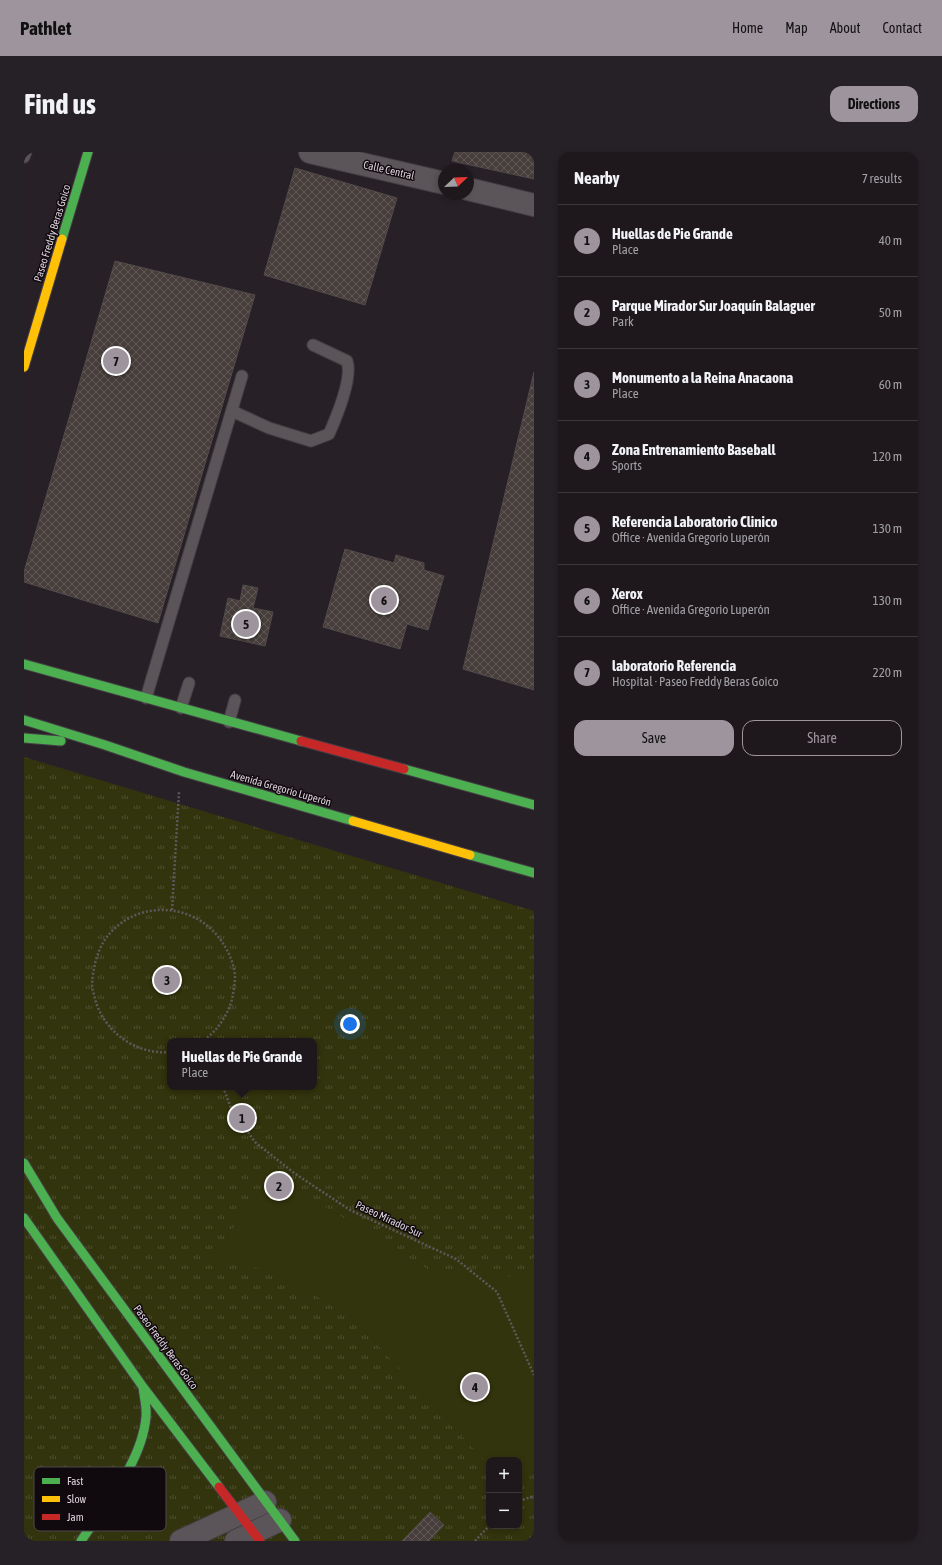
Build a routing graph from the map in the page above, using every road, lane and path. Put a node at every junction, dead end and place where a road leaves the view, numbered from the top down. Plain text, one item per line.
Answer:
1 (26, 152) edge
2 (88, 152) edge
3 (310, 152) edge
4 (24, 157) edge
5 (438, 183) edge
6 (474, 190) edge
7 (534, 205) edge
8 (313, 346) dead end
9 (24, 367) edge
10 (242, 376) dead end
11 (232, 411) junction
12 (24, 664) edge
13 (189, 683) dead end
14 (146, 698) junction
15 (235, 700) dead end
16 (182, 708) junction
17 (24, 720) edge
18 (229, 722) junction
19 (24, 738) edge
20 (105, 745) junction
21 (184, 772) junction
22 (534, 806) edge
23 (534, 872) edge
24 (172, 910) junction
25 (207, 1038) edge
26 (167, 1052) edge
27 (224, 1090) edge
28 (24, 1163) edge
29 (24, 1218) edge
30 (534, 1375) edge
31 (143, 1387) junction
32 (129, 1467) edge
33 (534, 1496) edge
34 (522, 1500) edge
35 (265, 1502) junction
36 (238, 1514) junction
37 (280, 1520) junction
38 (486, 1529) edge
39 (87, 1531) edge
40 (250, 1538) edge
41 (80, 1541) edge
42 (181, 1541) edge
43 (295, 1541) edge
44 (475, 1541) edge

1 - 4 lane
2 - 9 street, Paseo Freddy Beras Goico
3 - 5 street, Calle Central
6 - 7 street
8 - 11 lane
10 - 11 lane
11 - 14 lane
12 - 14 street
13 - 16 lane
14 - 16 street
15 - 18 lane
16 - 18 street
17 - 20 street, Avenida Gregorio Luperón
18 - 22 street
19 - 20 street
20 - 21 street, Avenida Gregorio Luperón
21 - 23 street, Avenida Gregorio Luperón
21 - 24 path
24 - 25 path
24 - 26 path
27 - 30 path, Paseo Mirador Sur
28 - 35 street, Paseo Freddy Beras Goico
29 - 31 street
31 - 32 street
31 - 36 street
33 - 34 path
35 - 36 street
35 - 37 street, Paseo Freddy Beras Goico
36 - 40 street
36 - 42 street
37 - 40 street
37 - 43 street, Paseo Freddy Beras Goico
38 - 44 path
39 - 41 street

